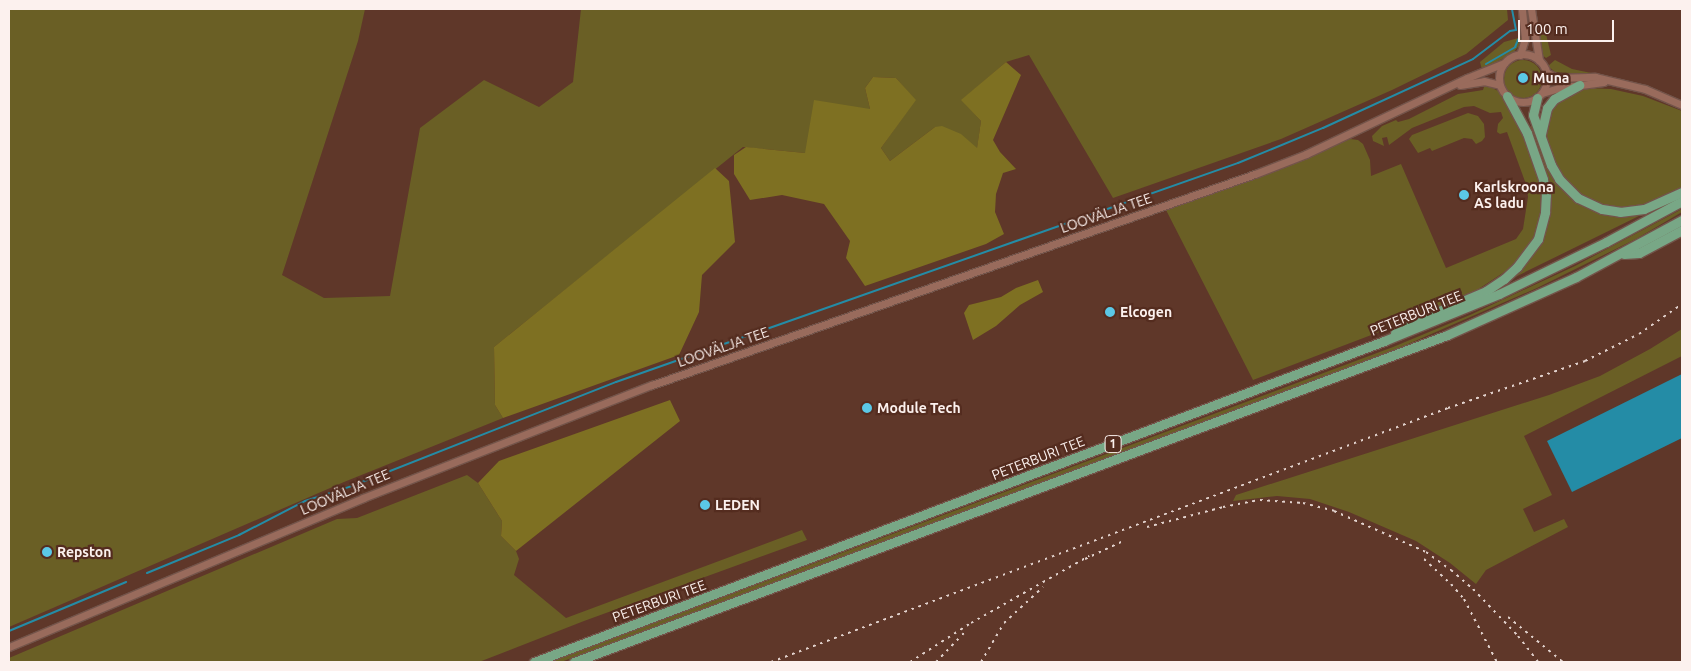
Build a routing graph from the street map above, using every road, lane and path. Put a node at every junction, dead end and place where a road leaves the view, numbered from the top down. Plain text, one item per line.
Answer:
1 (1522, 9) edge
2 (1531, 9) edge
3 (1520, 54) junction
4 (1539, 60) junction
5 (1504, 63) junction
6 (1546, 72) junction
7 (1609, 82) junction
8 (1500, 85) junction
9 (1579, 85) junction
10 (1452, 87) junction
11 (1507, 96) junction
12 (1539, 96) junction
13 (1682, 105) edge
14 (1541, 136) junction
15 (1682, 192) edge
16 (1682, 201) edge
17 (1682, 220) edge
18 (1682, 230) edge
19 (1619, 254) junction
20 (1384, 342) junction
21 (9, 647) edge
22 (534, 662) edge
23 (574, 662) edge

1 - 3 street
2 - 4 street
3 - 4 street
3 - 5 street
4 - 6 street
5 - 8 street
5 - 10 street, LOOVÄLJA TEE
6 - 7 street
6 - 12 street
7 - 9 street
7 - 13 street
8 - 10 street, LOOVÄLJA TEE
8 - 11 street
9 - 12 street
9 - 14 highway
10 - 21 street, LOOVÄLJA TEE
11 - 12 street
11 - 20 highway
12 - 14 highway
14 - 15 highway
16 - 20 highway, PETERBURI TEE / 1
17 - 19 highway, PETERBURI TEE / 1
18 - 19 highway
19 - 23 highway, PETERBURI TEE / 1
20 - 22 highway, PETERBURI TEE / 1

